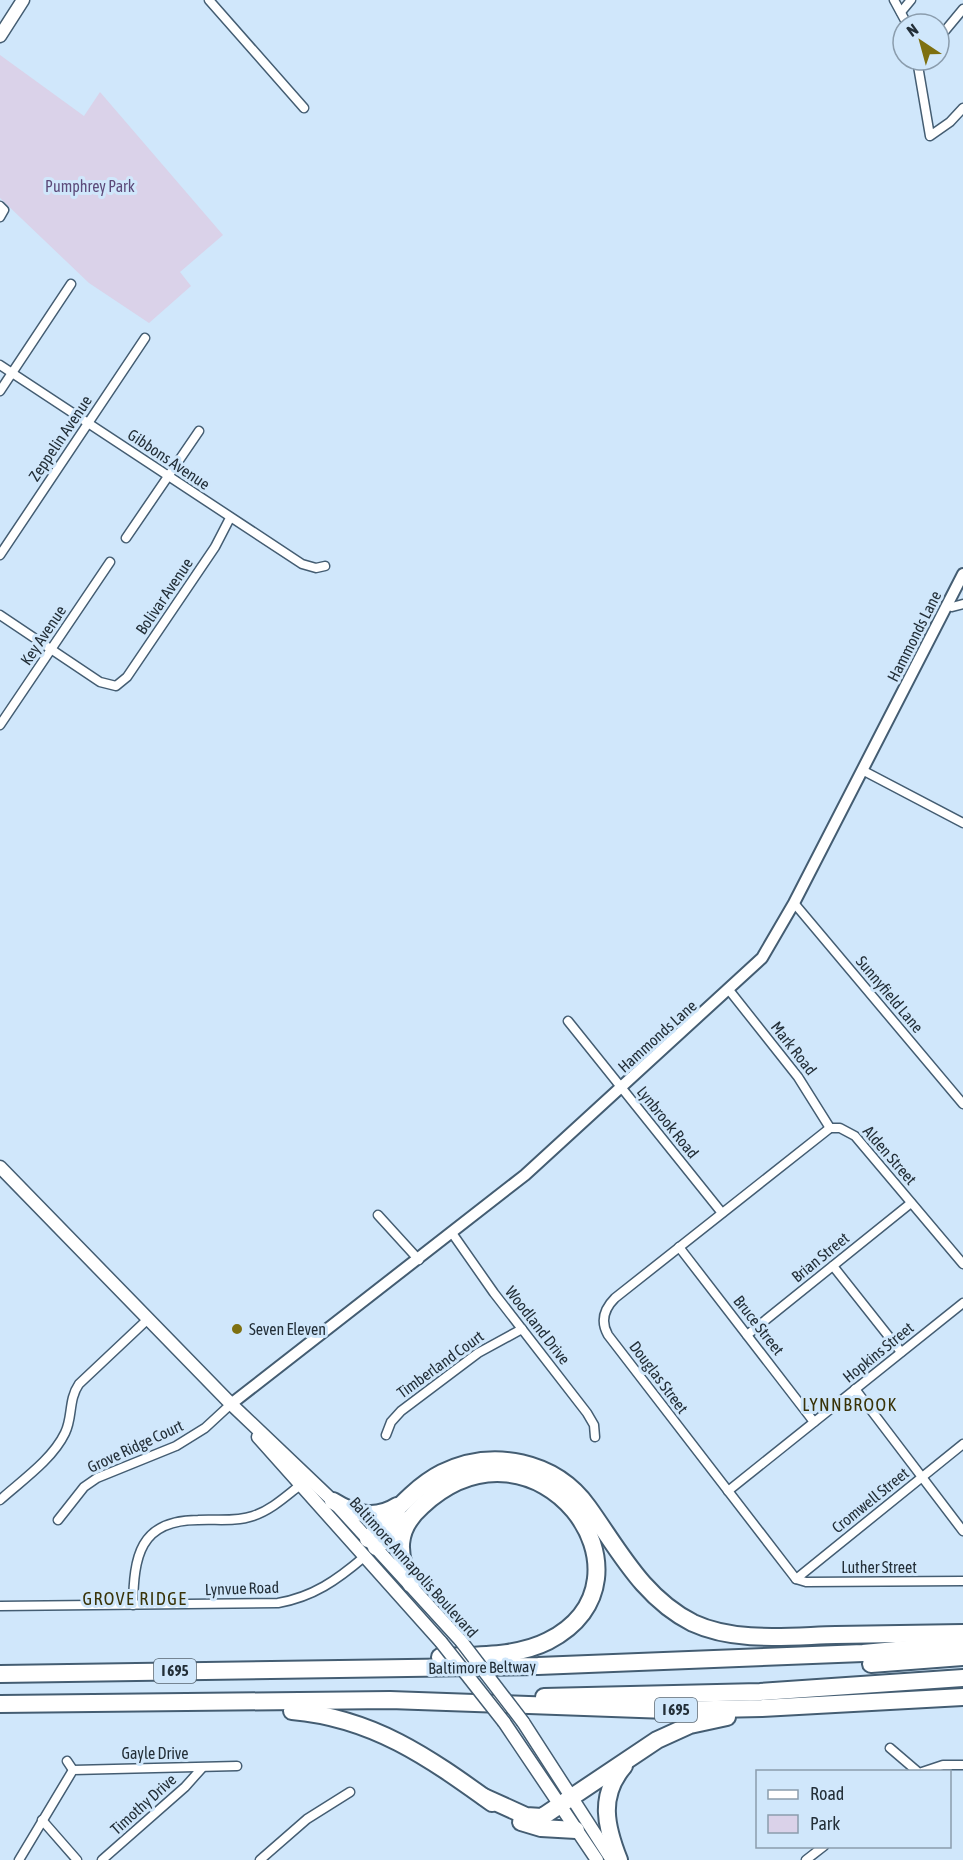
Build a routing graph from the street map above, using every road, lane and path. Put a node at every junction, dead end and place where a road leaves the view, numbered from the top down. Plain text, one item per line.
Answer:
1 (23, 0) edge
2 (209, 0) edge
3 (894, 0) edge
4 (911, 0) edge
5 (963, 9) edge
6 (901, 12) joint
7 (951, 24) edge
8 (0, 36) edge
9 (921, 72) edge
10 (304, 108) dead end
11 (963, 108) edge
12 (71, 284) dead end
13 (145, 338) dead end
14 (0, 365) edge
15 (12, 373) junction
16 (0, 391) edge
17 (88, 423) junction
18 (199, 430) dead end
19 (168, 477) junction
20 (230, 518) junction
21 (126, 538) dead end
22 (0, 555) edge
23 (110, 562) dead end
24 (325, 566) dead end
25 (963, 574) edge
26 (963, 604) edge
27 (947, 605) junction
28 (0, 615) edge
29 (51, 649) junction
30 (0, 725) edge
31 (862, 770) junction
32 (963, 823) edge
33 (794, 903) junction
34 (729, 990) junction
35 (568, 1021) dead end
36 (622, 1088) junction
37 (961, 1098) edge
38 (830, 1128) junction
39 (0, 1167) edge
40 (911, 1203) junction
41 (722, 1213) junction
42 (378, 1215) dead end
43 (452, 1233) junction
44 (679, 1247) junction
45 (419, 1260) junction
46 (963, 1264) edge
47 (833, 1266) junction
48 (963, 1303) edge
49 (148, 1319) junction
50 (522, 1329) junction
51 (747, 1335) junction
52 (901, 1352) junction
53 (855, 1389) junction
54 (231, 1404) junction
55 (814, 1422) junction
56 (386, 1435) dead end
57 (595, 1437) dead end
58 (963, 1444) edge
59 (922, 1477) junction
60 (299, 1486) junction
61 (728, 1491) junction
62 (0, 1500) edge
63 (333, 1501) junction
64 (416, 1502) junction
65 (58, 1520) dead end
66 (963, 1531) edge
67 (369, 1548) junction
68 (796, 1579) junction
69 (963, 1581) edge
70 (411, 1584) junction
71 (133, 1605) junction
72 (0, 1606) edge
73 (963, 1633) edge
74 (963, 1644) edge
75 (963, 1657) edge
76 (538, 1666) junction
77 (400, 1668) junction
78 (0, 1674) edge
79 (963, 1678) edge
80 (963, 1697) edge
81 (390, 1700) junction
82 (211, 1703) junction
83 (870, 1703) junction
84 (0, 1704) edge
85 (890, 1748) dead end
86 (633, 1755) junction
87 (67, 1761) dead end
88 (963, 1765) edge
89 (237, 1766) dead end
90 (202, 1768) junction
91 (73, 1770) junction
92 (918, 1770) edge
93 (927, 1770) edge
94 (350, 1792) dead end
95 (484, 1797) junction
96 (567, 1801) junction
97 (42, 1821) junction
98 (576, 1830) junction
99 (821, 1848) edge
100 (19, 1860) edge
101 (77, 1860) edge
102 (102, 1860) edge
103 (260, 1860) edge
104 (597, 1860) edge
105 (612, 1860) edge
106 (619, 1860) edge
107 (806, 1860) edge

1 - 8 main road
2 - 10 street
3 - 6 street
4 - 6 street
5 - 7 street
9 - 11 street
12 - 15 street
13 - 17 street, Zeppelin Avenue
14 - 15 street, Gibbons Avenue
15 - 16 street
15 - 17 street, Gibbons Avenue
17 - 19 street, Gibbons Avenue
17 - 22 street, Zeppelin Avenue
18 - 19 street
19 - 20 street, Gibbons Avenue
19 - 21 street
20 - 24 street, Gibbons Avenue
20 - 29 street, Bolivar Avenue
23 - 29 street, Key Avenue
25 - 27 street, Hammonds Lane
26 - 27 street
27 - 31 street, Hammonds Lane
28 - 29 street
29 - 30 street, Key Avenue
31 - 32 street
31 - 33 street, Hammonds Lane
33 - 34 street, Hammonds Lane
33 - 37 street, Sunnyfield Lane
34 - 36 street, Hammonds Lane
34 - 38 street, Mark Road
35 - 36 street, Lynbrook Road
36 - 41 street, Lynbrook Road
36 - 43 street, Hammonds Lane
38 - 40 street, Alden Street
38 - 41 street
39 - 49 main road, Baltimore Annapolis Boulevard
40 - 46 street, Alden Street
40 - 47 street, Brian Street
41 - 44 street, Douglas Street
42 - 45 street
43 - 45 street, Hammonds Lane
43 - 50 street, Woodland Drive
44 - 51 street, Bruce Street
44 - 61 street, Douglas Street
45 - 54 street, Hammonds Lane
47 - 51 street, Brian Street
47 - 52 street
48 - 52 street, Hopkins Street
49 - 54 main road, Baltimore Annapolis Boulevard
49 - 62 street
50 - 56 street, Timberland Court
50 - 57 street, Woodland Drive
51 - 55 street, Bruce Street
52 - 53 street, Hopkins Street
53 - 55 street, Hopkins Street
53 - 59 street
54 - 60 main road, Baltimore Annapolis Boulevard
54 - 63 main road, Baltimore Annapolis Boulevard
54 - 65 street, Grove Ridge Court
55 - 61 street, Hopkins Street
58 - 59 street, Cromwell Street
59 - 66 street
59 - 68 street, Cromwell Street
60 - 67 main road, Baltimore Annapolis Boulevard
60 - 71 street
61 - 68 street, Douglas Street
63 - 64 highway
63 - 67 main road, Baltimore Annapolis Boulevard
64 - 67 highway
64 - 70 highway
64 - 73 highway
64 - 77 highway
67 - 70 main road, Baltimore Annapolis Boulevard
67 - 71 street, Lynvue Road
67 - 96 main road, Baltimore Annapolis Boulevard, bridge
68 - 69 street, Luther Street
70 - 96 main road, Baltimore Annapolis Boulevard, bridge
71 - 72 street, Lynvue Road
74 - 76 highway, Baltimore Beltway / I 695
75 - 76 highway
76 - 77 highway, Baltimore Beltway / I 695
77 - 78 highway, Baltimore Beltway / I 695
79 - 81 highway
80 - 83 highway, Baltimore Beltway / I 695
81 - 82 highway, Baltimore Beltway / I 695
81 - 83 highway, Baltimore Beltway / I 695
82 - 84 highway, Baltimore Beltway / I 695
82 - 95 highway
83 - 86 highway
85 - 92 street
86 - 96 highway
86 - 106 highway
87 - 91 street
88 - 93 street
89 - 90 street, Gayle Drive
90 - 91 street, Gayle Drive
90 - 102 street, Timothy Drive
91 - 97 street
94 - 103 street
95 - 96 highway
95 - 98 highway
96 - 98 main road, Baltimore Annapolis Boulevard
96 - 105 main road, Baltimore Annapolis Boulevard
97 - 100 street
97 - 101 street
98 - 104 main road, Baltimore Annapolis Boulevard
99 - 107 street

